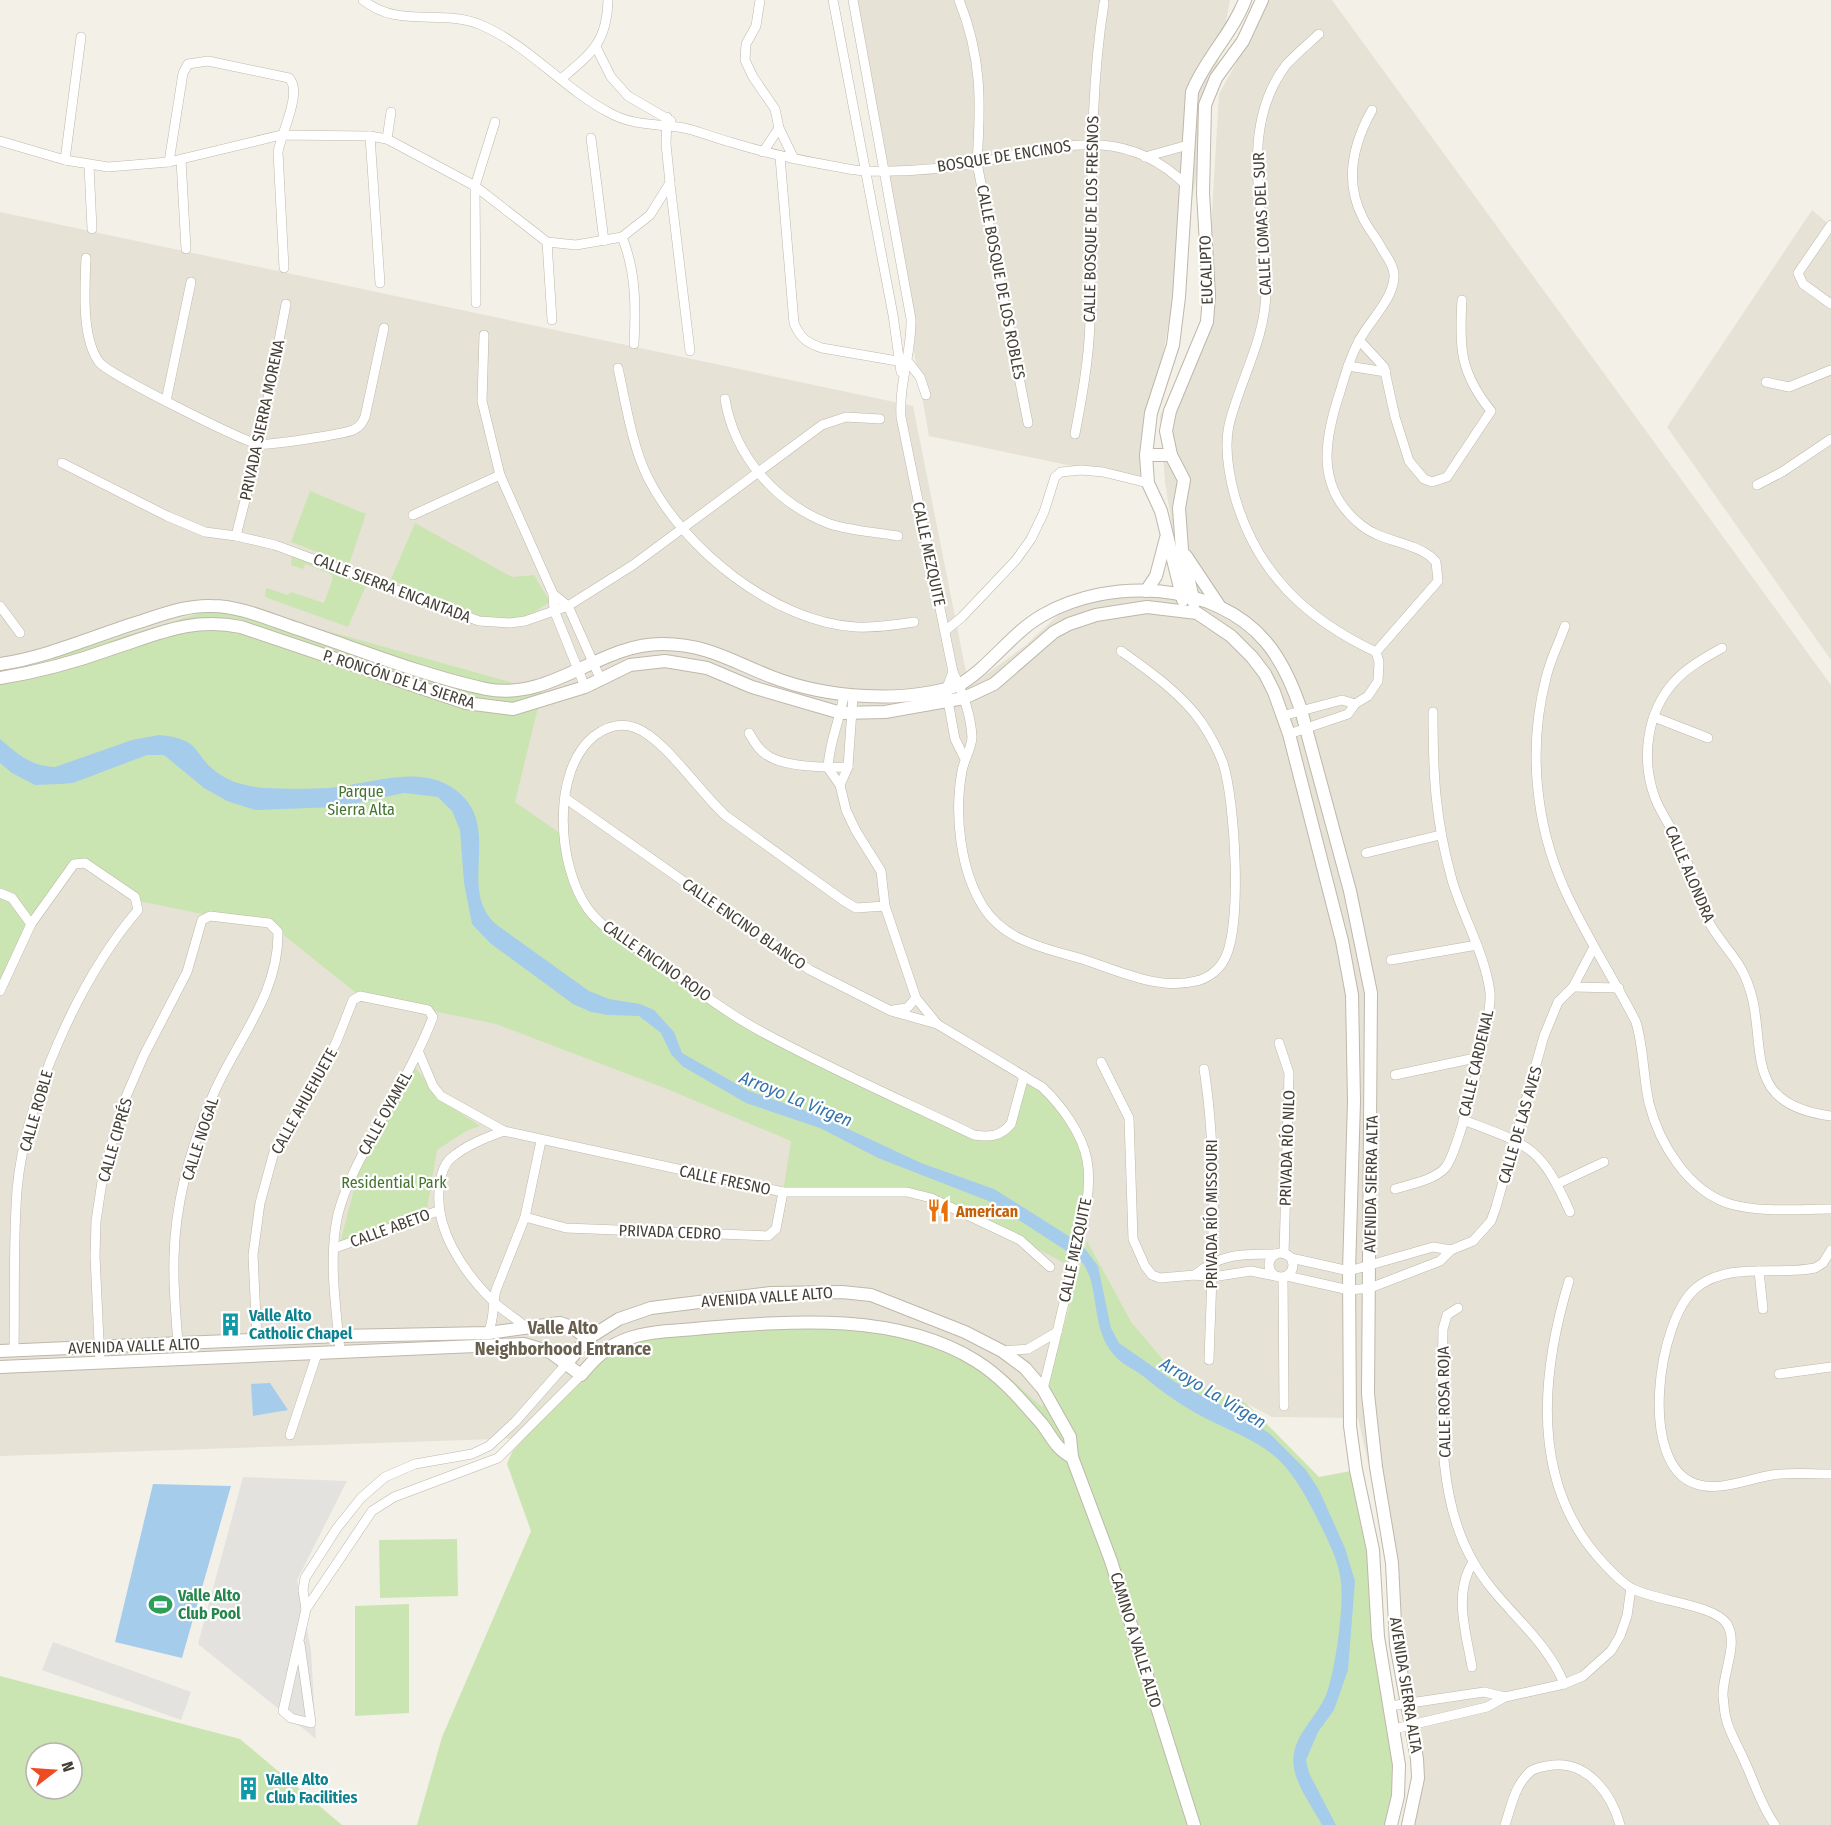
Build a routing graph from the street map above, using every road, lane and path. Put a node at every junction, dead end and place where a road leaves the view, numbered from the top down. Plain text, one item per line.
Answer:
1 (363, 0) edge
2 (608, 0) edge
3 (760, 0) edge
4 (832, 0) edge
5 (853, 0) edge
6 (959, 0) edge
7 (1245, 0) edge
8 (1262, 0) edge
9 (1104, 3) dead end
10 (1319, 34) dead end
11 (81, 37) dead end
12 (597, 49) junction
13 (561, 79) junction
14 (1372, 110) dead end
15 (391, 112) dead end
16 (667, 117) junction
17 (495, 122) dead end
18 (666, 127) junction
19 (677, 127) junction
20 (779, 128) junction
21 (281, 135) junction
22 (370, 136) junction
23 (591, 138) dead end
24 (387, 139) junction
25 (0, 141) edge
26 (1091, 143) junction
27 (1188, 145) junction
28 (763, 152) junction
29 (780, 157) junction
30 (1145, 157) junction
31 (794, 159) junction
32 (65, 160) junction
33 (181, 160) junction
34 (169, 162) junction
35 (977, 163) junction
36 (89, 165) junction
37 (864, 171) junction
38 (884, 171) junction
39 (670, 183) junction
40 (1186, 184) junction
41 (475, 186) junction
42 (1831, 225) edge
43 (92, 230) dead end
44 (621, 237) junction
45 (604, 241) junction
46 (547, 242) junction
47 (186, 249) dead end
48 (86, 258) dead end
49 (284, 268) dead end
50 (191, 282) dead end
51 (380, 283) dead end
52 (1462, 300) dead end
53 (476, 303) dead end
54 (286, 304) dead end
55 (1831, 304) edge
56 (552, 320) dead end
57 (384, 328) dead end
58 (484, 335) dead end
59 (1359, 340) junction
60 (634, 344) dead end
61 (690, 351) dead end
62 (903, 361) junction
63 (1348, 366) junction
64 (618, 368) dead end
65 (1831, 370) edge
66 (1386, 372) junction
67 (1766, 382) dead end
68 (926, 395) dead end
69 (725, 399) dead end
70 (166, 401) junction
71 (880, 419) dead end
72 (1028, 423) dead end
73 (1075, 434) dead end
74 (1831, 439) edge
75 (259, 445) junction
76 (1146, 455) junction
77 (1171, 455) junction
78 (62, 463) dead end
79 (757, 472) junction
80 (500, 475) junction
81 (1148, 483) junction
82 (1757, 485) dead end
83 (1179, 508) junction
84 (1161, 511) junction
85 (413, 515) dead end
86 (684, 529) junction
87 (1167, 534) junction
88 (236, 536) junction
89 (898, 536) dead end
90 (1182, 550) junction
91 (1146, 591) junction
92 (553, 594) junction
93 (1188, 596) junction
94 (0, 606) edge
95 (568, 606) junction
96 (1220, 608) junction
97 (554, 610) junction
98 (1191, 611) junction
99 (914, 622) dead end
100 (128, 626) junction
101 (1566, 626) dead end
102 (945, 631) junction
103 (20, 633) dead end
104 (134, 642) junction
105 (1722, 648) dead end
106 (1120, 651) dead end
107 (1376, 652) junction
108 (593, 662) junction
109 (0, 664) edge
110 (579, 670) junction
111 (953, 672) junction
112 (0, 678) edge
113 (600, 678) junction
114 (959, 685) junction
115 (585, 687) junction
116 (849, 696) junction
117 (947, 696) junction
118 (964, 698) junction
119 (1355, 704) junction
120 (1301, 710) junction
121 (1433, 712) dead end
122 (847, 714) junction
123 (1282, 716) junction
124 (1654, 717) junction
125 (1306, 728) junction
126 (749, 732) dead end
127 (1289, 734) junction
128 (1708, 738) dead end
129 (964, 758) junction
130 (848, 767) junction
131 (828, 768) junction
132 (840, 784) junction
133 (565, 798) junction
134 (1440, 835) junction
135 (1366, 853) dead end
136 (0, 893) edge
137 (885, 906) junction
138 (31, 924) junction
139 (1477, 945) junction
140 (278, 946) joint
141 (1594, 947) junction
142 (1391, 960) dead end
143 (1573, 987) junction
144 (1619, 988) junction
145 (0, 991) edge
146 (1371, 993) junction
147 (1352, 995) junction
148 (916, 998) junction
149 (350, 1006) joint
150 (891, 1011) junction
151 (937, 1024) junction
152 (1279, 1043) dead end
153 (419, 1053) junction
154 (1480, 1057) junction
155 (1101, 1062) dead end
156 (1204, 1069) dead end
157 (1395, 1075) dead end
158 (1024, 1076) junction
159 (1831, 1116) edge
160 (1463, 1120) junction
161 (504, 1131) junction
162 (541, 1140) junction
163 (1517, 1140) junction
164 (1604, 1162) dead end
165 (1557, 1184) junction
166 (1395, 1190) dead end
167 (783, 1192) junction
168 (1831, 1209) edge
169 (438, 1211) junction
170 (1570, 1212) dead end
171 (525, 1217) junction
172 (335, 1248) junction
173 (1451, 1250) junction
174 (1831, 1250) edge
175 (1411, 1254) junction
176 (1284, 1255) junction
177 (1212, 1260) junction
178 (1370, 1266) junction
179 (1050, 1267) dead end
180 (1416, 1270) junction
181 (1349, 1271) junction
182 (1759, 1271) junction
183 (1195, 1275) junction
184 (1282, 1276) junction
185 (1212, 1277) junction
186 (1569, 1281) dead end
187 (1370, 1288) junction
188 (1349, 1290) junction
189 (493, 1301) junction
190 (1458, 1308) dead end
191 (1763, 1309) dead end
192 (527, 1328) junction
193 (1057, 1332) junction
194 (488, 1333) junction
195 (339, 1336) junction
196 (586, 1339) junction
197 (257, 1340) junction
198 (178, 1344) junction
199 (99, 1348) junction
200 (14, 1349) junction
201 (0, 1351) edge
202 (340, 1351) junction
203 (1002, 1352) junction
204 (316, 1354) junction
205 (596, 1357) junction
206 (1209, 1360) dead end
207 (567, 1362) junction
208 (100, 1363) junction
209 (0, 1367) edge
210 (1831, 1367) edge
211 (1779, 1374) dead end
212 (581, 1375) junction
213 (1043, 1389) junction
214 (1284, 1406) dead end
215 (290, 1435) dead end
216 (1072, 1457) junction
217 (1831, 1474) edge
218 (1382, 1506) junction
219 (1366, 1509) junction
220 (1473, 1562) junction
221 (1631, 1588) junction
222 (306, 1609) junction
223 (300, 1644) junction
224 (1472, 1667) dead end
225 (1564, 1684) junction
226 (1458, 1696) junction
227 (1505, 1697) junction
228 (1407, 1704) junction
229 (1390, 1706) junction
230 (1461, 1712) junction
231 (1413, 1726) junction
232 (1394, 1729) junction
233 (1194, 1825) edge
234 (1391, 1825) edge
235 (1408, 1825) edge
236 (1504, 1825) edge
237 (1620, 1825) edge
238 (1775, 1825) edge

1 - 13 street, BOSQUE DE ENCINOS
2 - 12 street
3 - 20 street
4 - 37 street
5 - 38 street, CALLE MEZQUITE
6 - 35 street, CALLE BOSQUE DE LOS ROBLES
7 - 27 street, EUCALIPTO
8 - 77 street, EUCALIPTO
9 - 26 street, CALLE BOSQUE DE LOS FRESNOS
10 - 107 street, CALLE LOMAS DEL SUR
11 - 32 street
12 - 13 street
12 - 16 street, BOSQUE DE ENCINOS
13 - 18 street, BOSQUE DE ENCINOS
14 - 59 street
15 - 24 street
16 - 18 street
16 - 19 street, BOSQUE DE ENCINOS
17 - 41 street
18 - 19 street, BOSQUE DE ENCINOS
18 - 39 street
19 - 28 street, BOSQUE DE ENCINOS
20 - 28 street
20 - 31 street
21 - 22 street
21 - 33 street
21 - 34 street
21 - 49 street
22 - 24 street
22 - 51 street
23 - 45 street
24 - 41 street
25 - 32 street
26 - 30 street, BOSQUE DE ENCINOS
26 - 35 street, BOSQUE DE ENCINOS
26 - 73 street, CALLE BOSQUE DE LOS FRESNOS
27 - 30 street
27 - 40 street, EUCALIPTO
28 - 29 street, BOSQUE DE ENCINOS
29 - 31 street, BOSQUE DE ENCINOS
29 - 62 street
30 - 40 street, BOSQUE DE ENCINOS
31 - 37 street, BOSQUE DE ENCINOS
32 - 36 street
33 - 34 street
33 - 47 street
34 - 36 street
35 - 38 street, BOSQUE DE ENCINOS
35 - 72 street, CALLE BOSQUE DE LOS ROBLES
36 - 43 street
37 - 38 street, BOSQUE DE ENCINOS
37 - 62 street
38 - 62 street, CALLE MEZQUITE
39 - 44 street
39 - 61 street
40 - 76 street, EUCALIPTO
41 - 46 street
41 - 53 street
42 - 55 street
44 - 45 street
44 - 60 street
45 - 46 street
46 - 56 street
48 - 70 street
50 - 70 street
52 - 66 street
54 - 75 street, PRIVADA SIERRA MORENA
57 - 75 street
58 - 80 street
59 - 63 street
59 - 66 street
62 - 68 street
62 - 102 street, CALLE MEZQUITE
63 - 66 street
63 - 107 street
64 - 86 street
65 - 67 street
69 - 79 street
70 - 75 street
71 - 79 street, CALLE SIERRA ENCANTADA
74 - 82 street
75 - 88 street, PRIVADA SIERRA MORENA
76 - 77 street
76 - 81 street, EUCALIPTO
77 - 83 street, EUCALIPTO
78 - 88 street, CALLE SIERRA ENCANTADA
79 - 86 street, CALLE SIERRA ENCANTADA
79 - 89 street
80 - 85 street
80 - 92 street
81 - 84 street, EUCALIPTO
81 - 102 street
83 - 84 street
83 - 90 street, EUCALIPTO
84 - 87 street, EUCALIPTO
86 - 95 street, CALLE SIERRA ENCANTADA
86 - 99 street
87 - 91 street
87 - 93 street, EUCALIPTO
88 - 97 street, CALLE SIERRA ENCANTADA
90 - 93 street, EUCALIPTO
90 - 96 street
91 - 93 street, P. RONCÓN DE LA SIERRA
91 - 114 street, P. RONCÓN DE LA SIERRA
92 - 95 street
92 - 97 street
93 - 96 street, AVENIDA SIERRA ALTA
93 - 98 street, EUCALIPTO
94 - 103 street
95 - 97 street, CALLE SIERRA ENCANTADA
95 - 108 street
96 - 120 street, AVENIDA SIERRA ALTA
97 - 110 street
98 - 118 street, P. RONCÓN DE LA SIERRA
98 - 123 street, AVENIDA SIERRA ALTA
100 - 104 street
100 - 109 street, P. RONCÓN DE LA SIERRA
100 - 110 street, P. RONCÓN DE LA SIERRA
101 - 141 street
102 - 111 street, CALLE MEZQUITE
104 - 112 street, P. RONCÓN DE LA SIERRA
104 - 115 street, P. RONCÓN DE LA SIERRA
105 - 124 street, CALLE ALONDRA
106 - 129 street, CALLE MEZQUITE
107 - 119 street
108 - 110 street, P. RONCÓN DE LA SIERRA
108 - 113 street
108 - 116 street, P. RONCÓN DE LA SIERRA
110 - 115 street
111 - 114 street, CALLE MEZQUITE
111 - 117 street
113 - 115 street, P. RONCÓN DE LA SIERRA
113 - 122 street, P. RONCÓN DE LA SIERRA
114 - 117 street, P. RONCÓN DE LA SIERRA
114 - 118 street, CALLE MEZQUITE
116 - 117 street, P. RONCÓN DE LA SIERRA
116 - 122 street
117 - 118 street, P. RONCÓN DE LA SIERRA
117 - 122 street, P. RONCÓN DE LA SIERRA
117 - 129 street
118 - 129 street, CALLE MEZQUITE
119 - 120 street
119 - 125 street
120 - 123 street
120 - 125 street, AVENIDA SIERRA ALTA
121 - 134 street, CALLE CARDENAL
122 - 130 street
122 - 131 street
123 - 127 street, AVENIDA SIERRA ALTA
124 - 128 street
124 - 159 street, CALLE ALONDRA
125 - 127 street
125 - 146 street, AVENIDA SIERRA ALTA
126 - 131 street
127 - 147 street, AVENIDA SIERRA ALTA
130 - 131 street
130 - 132 street
131 - 132 street
132 - 137 street
133 - 137 street, CALLE ENCINO ROJO
133 - 150 street, CALLE ENCINO BLANCO
133 - 158 street, CALLE ENCINO ROJO
134 - 135 street
134 - 139 street, CALLE CARDENAL
136 - 138 street
137 - 148 street
138 - 145 street
138 - 200 street, CALLE ROBLE
139 - 142 street
139 - 154 street, CALLE CARDENAL
140 - 198 street, CALLE NOGAL
140 - 199 street, CALLE CIPRÉS
141 - 143 street, CALLE DE LAS AVES
141 - 144 street
143 - 144 street
143 - 163 street, CALLE DE LAS AVES
144 - 168 street
146 - 147 street
146 - 178 street, AVENIDA SIERRA ALTA
147 - 181 street, AVENIDA SIERRA ALTA
148 - 150 street
148 - 151 street
149 - 153 street, CALLE OYAMEL
149 - 197 street, CALLE AHUEHUETE
150 - 151 street, CALLE ENCINO BLANCO
151 - 158 street, CALLE MEZQUITE
152 - 176 street, PRIVADA RÍO NILO
153 - 161 street, CALLE FRESNO
153 - 172 street, CALLE OYAMEL
154 - 157 street
154 - 160 street, CALLE CARDENAL
155 - 183 street, CALLE DE LAS AVES
156 - 177 street, PRIVADA RÍO MISSOURI
158 - 193 street, CALLE MEZQUITE
160 - 163 street
160 - 166 street, CALLE CARDENAL
161 - 162 street, CALLE FRESNO
161 - 169 street, CALLE ABETO
162 - 167 street, CALLE FRESNO
162 - 171 street
163 - 165 street
163 - 173 street, CALLE DE LAS AVES
164 - 165 street
165 - 170 street
167 - 171 street, PRIVADA CEDRO
167 - 179 street, CALLE FRESNO
169 - 172 street, CALLE ABETO
169 - 189 street
171 - 189 street
172 - 195 street, CALLE OYAMEL
173 - 175 street, CALLE DE LAS AVES
173 - 180 street, CALLE DE LAS AVES
174 - 182 street
175 - 178 street, CALLE DE LAS AVES
175 - 180 street
176 - 177 street
176 - 181 street
176 - 184 street
176 - 184 street
177 - 183 street
177 - 185 street, PRIVADA RÍO MISSOURI
178 - 181 street, CALLE DE LAS AVES
178 - 187 street, AVENIDA SIERRA ALTA
180 - 187 street, CALLE DE LAS AVES
181 - 188 street, AVENIDA SIERRA ALTA
182 - 191 street
182 - 217 street
183 - 185 street, CALLE DE LAS AVES
184 - 185 street, CALLE DE LAS AVES
184 - 188 street, CALLE DE LAS AVES
184 - 214 street
185 - 206 street, PRIVADA RÍO MISSOURI
186 - 221 street
187 - 188 street, CALLE DE LAS AVES
187 - 218 street, AVENIDA SIERRA ALTA
188 - 219 street, AVENIDA SIERRA ALTA
189 - 192 street
189 - 194 street
190 - 220 street, CALLE ROSA ROJA
192 - 194 street, AVENIDA VALLE ALTO
192 - 196 street, AVENIDA VALLE ALTO
193 - 203 street
193 - 213 street, CALLE MEZQUITE
194 - 195 street, AVENIDA VALLE ALTO
195 - 197 street, AVENIDA VALLE ALTO
195 - 202 street, CALLE OYAMEL
196 - 203 street, AVENIDA VALLE ALTO
196 - 205 street
196 - 207 street, AVENIDA VALLE ALTO
197 - 198 street, AVENIDA VALLE ALTO
198 - 199 street, AVENIDA VALLE ALTO
199 - 200 street, AVENIDA VALLE ALTO
199 - 208 street, CALLE CIPRÉS
200 - 201 street, AVENIDA VALLE ALTO
202 - 204 street, AVENIDA VALLE ALTO
202 - 207 street, AVENIDA VALLE ALTO
203 - 213 street, AVENIDA VALLE ALTO
204 - 208 street, AVENIDA VALLE ALTO
204 - 215 street
205 - 212 street, AVENIDA VALLE ALTO
205 - 216 street, AVENIDA VALLE ALTO
207 - 212 street, AVENIDA VALLE ALTO
207 - 222 street, AVENIDA VALLE ALTO
208 - 209 street, AVENIDA VALLE ALTO
210 - 211 street
212 - 222 street, AVENIDA VALLE ALTO
213 - 216 street, AVENIDA VALLE ALTO
216 - 233 street, CAMINO A VALLE ALTO
218 - 219 street
218 - 228 street, AVENIDA SIERRA ALTA
219 - 229 street, AVENIDA SIERRA ALTA
220 - 224 street
220 - 225 street, CALLE ROSA ROJA
221 - 225 street
221 - 238 street
222 - 223 street
223 - 223 street
225 - 227 street
226 - 227 street
226 - 228 street
226 - 230 street
227 - 230 street
228 - 229 street
228 - 231 street, AVENIDA SIERRA ALTA
229 - 232 street, AVENIDA SIERRA ALTA
230 - 231 street
231 - 232 street
231 - 235 street, AVENIDA SIERRA ALTA
232 - 234 street, AVENIDA SIERRA ALTA
236 - 237 street

